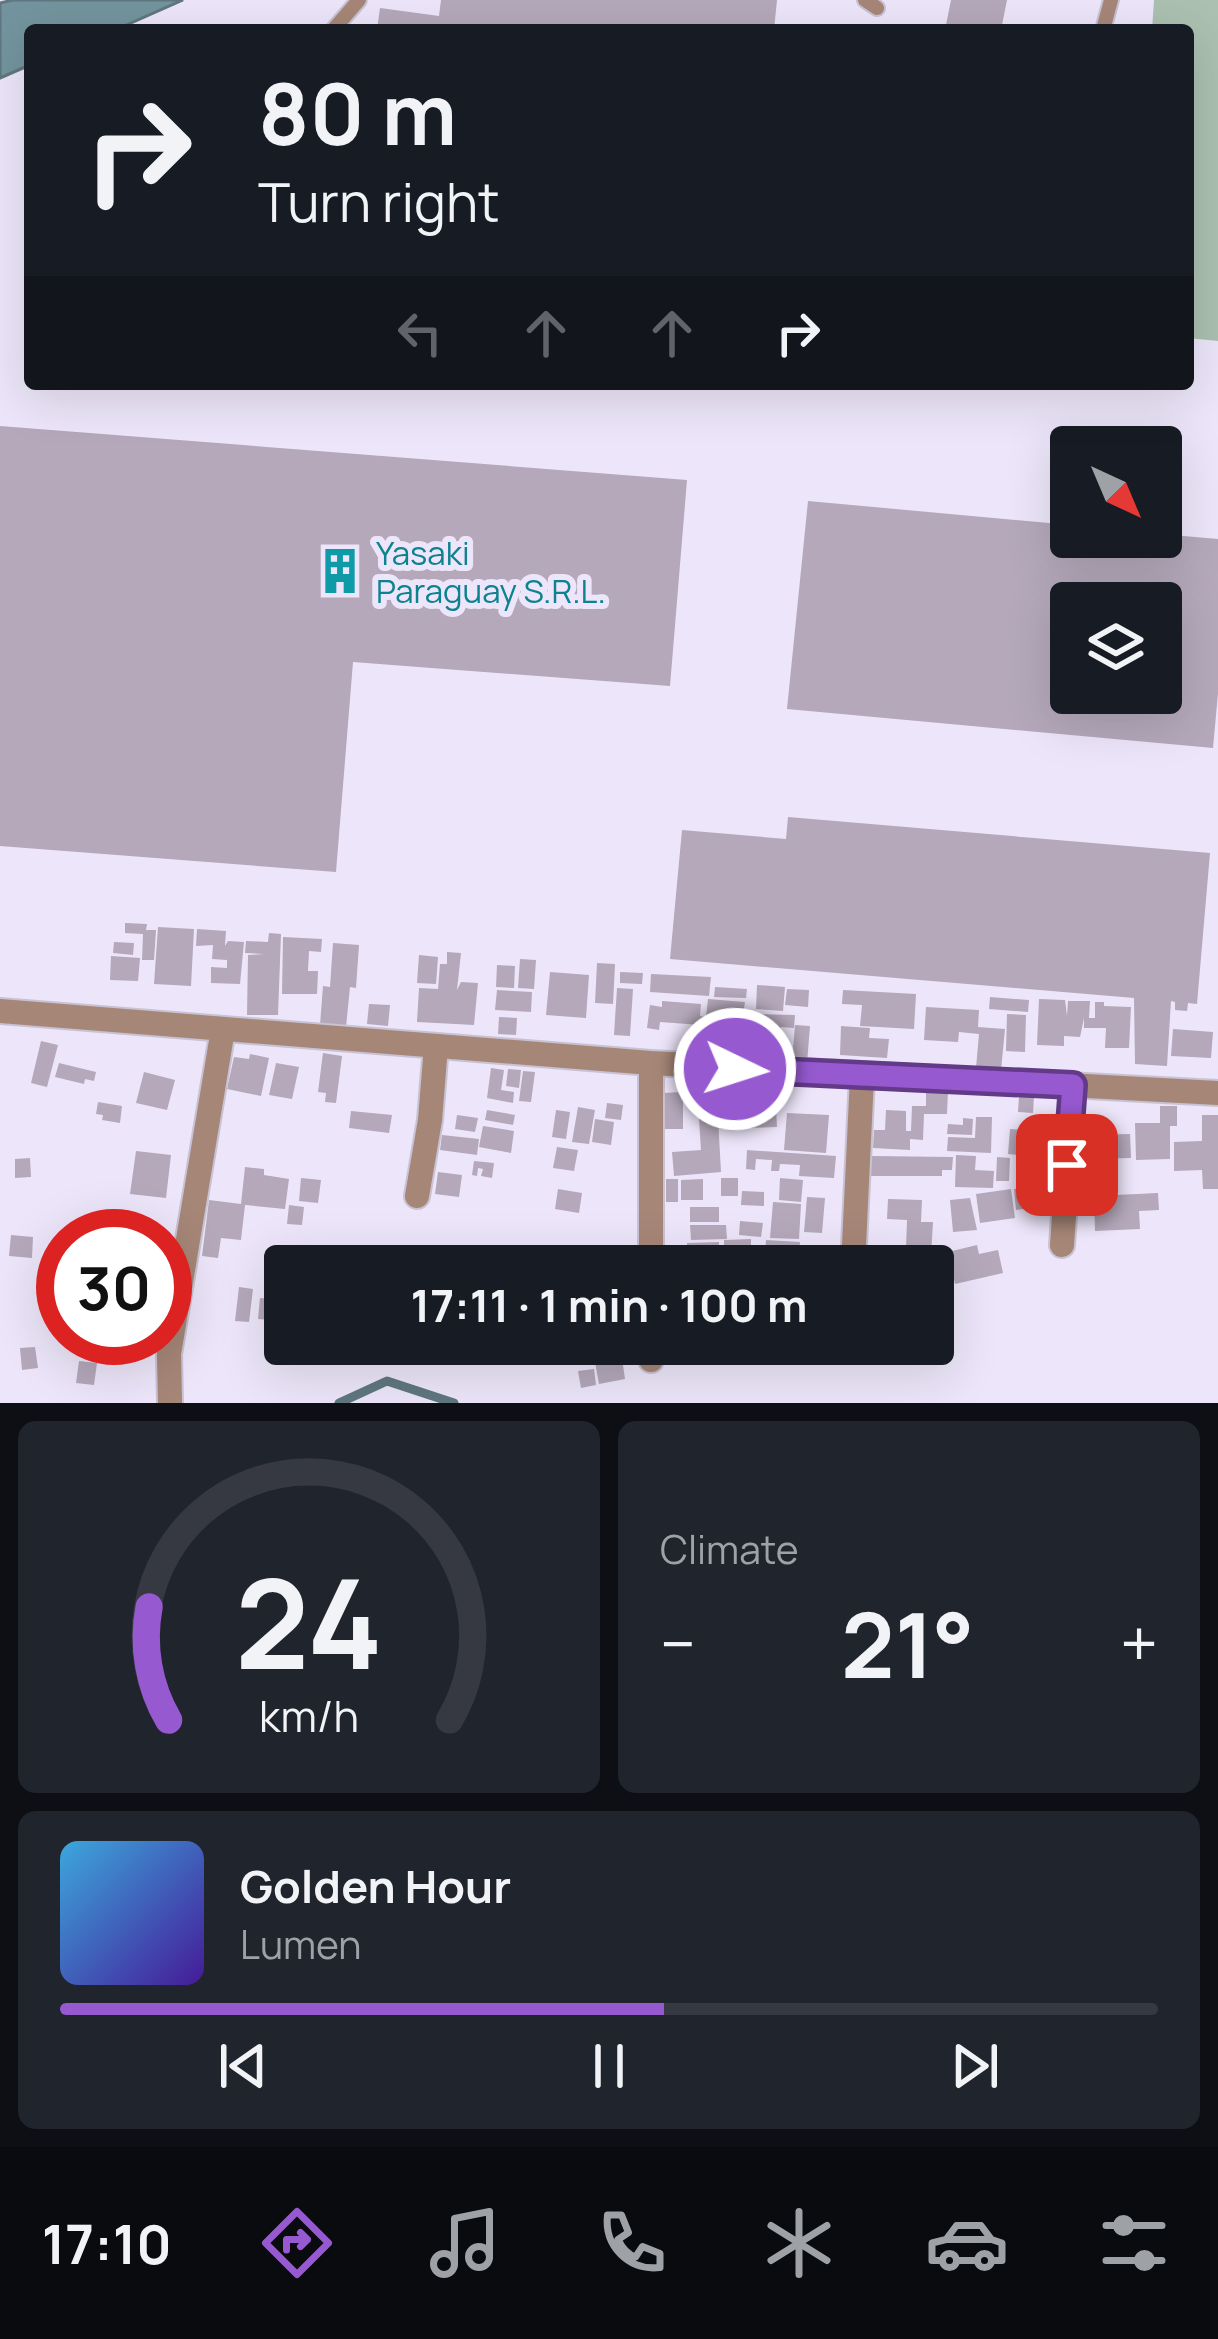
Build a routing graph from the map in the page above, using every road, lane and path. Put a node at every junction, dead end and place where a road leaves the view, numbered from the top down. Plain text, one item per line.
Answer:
1 (359, 0) edge
2 (337, 24) edge
3 (1, 1019) edge
4 (223, 1029) junction
5 (436, 1046) junction
6 (651, 1063) junction
7 (862, 1077) junction
8 (1073, 1085) junction
9 (1218, 1093) edge
10 (417, 1196) dead end
11 (651, 1245) edge
12 (854, 1245) edge
13 (1062, 1245) dead end
14 (170, 1403) edge

1 - 2 lane
3 - 4 street
4 - 5 street
4 - 14 street
5 - 6 street
5 - 10 street
6 - 7 street
6 - 11 street
7 - 8 street
7 - 12 street
8 - 9 street
8 - 13 street

